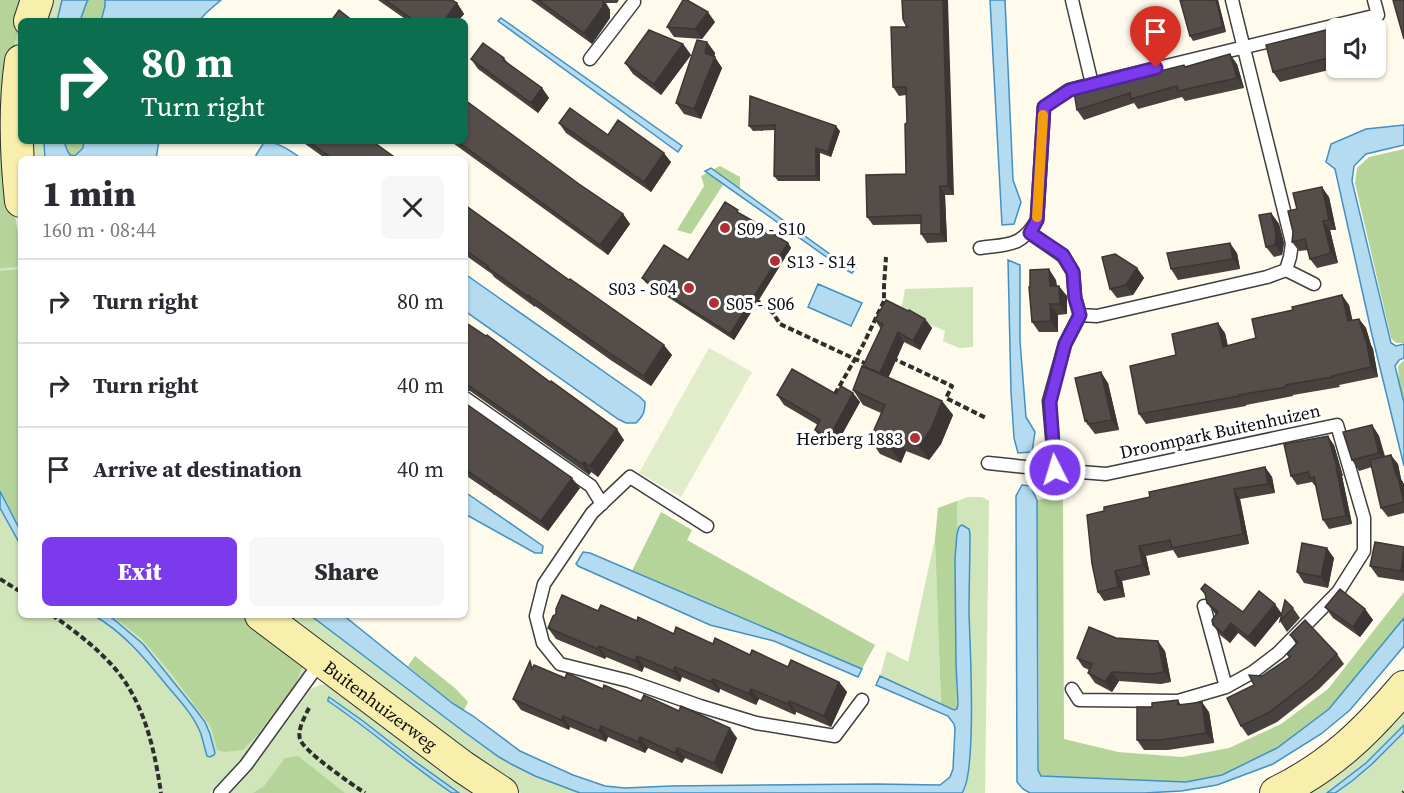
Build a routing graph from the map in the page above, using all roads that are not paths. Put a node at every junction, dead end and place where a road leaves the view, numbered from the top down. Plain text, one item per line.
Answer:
1 (37, 0) edge
2 (1072, 0) edge
3 (1232, 0) edge
4 (1374, 0) edge
5 (634, 2) dead end
6 (31, 18) edge
7 (1243, 47) junction
8 (590, 59) dead end
9 (18, 83) edge
10 (1092, 84) junction
11 (18, 162) edge
12 (1030, 233) junction
13 (980, 248) dead end
14 (1286, 270) junction
15 (1314, 284) dead end
16 (1080, 315) junction
17 (468, 400) edge
18 (988, 463) dead end
19 (1055, 470) junction
20 (602, 504) junction
21 (708, 526) dead end
22 (1204, 606) edge
23 (265, 618) edge
24 (322, 660) junction
25 (1226, 687) junction
26 (1404, 687) edge
27 (1072, 689) dead end
28 (862, 700) dead end
29 (220, 793) edge
30 (502, 793) edge
31 (1276, 793) edge

1 - 6 street
2 - 10 lane
3 - 7 lane
4 - 7 lane
5 - 8 lane
7 - 10 lane
7 - 14 lane
9 - 11 street
10 - 12 lane
12 - 13 lane
12 - 16 lane
14 - 15 lane
14 - 16 lane
16 - 19 lane
17 - 20 lane
18 - 19 lane
19 - 25 lane, Droompark Buitenhuizen
20 - 21 lane
20 - 28 lane
22 - 25 lane
23 - 24 street, Buitenhuizerweg
24 - 29 lane
24 - 30 street, Buitenhuizerweg
25 - 27 lane, Droompark Buitenhuizen
26 - 31 street

